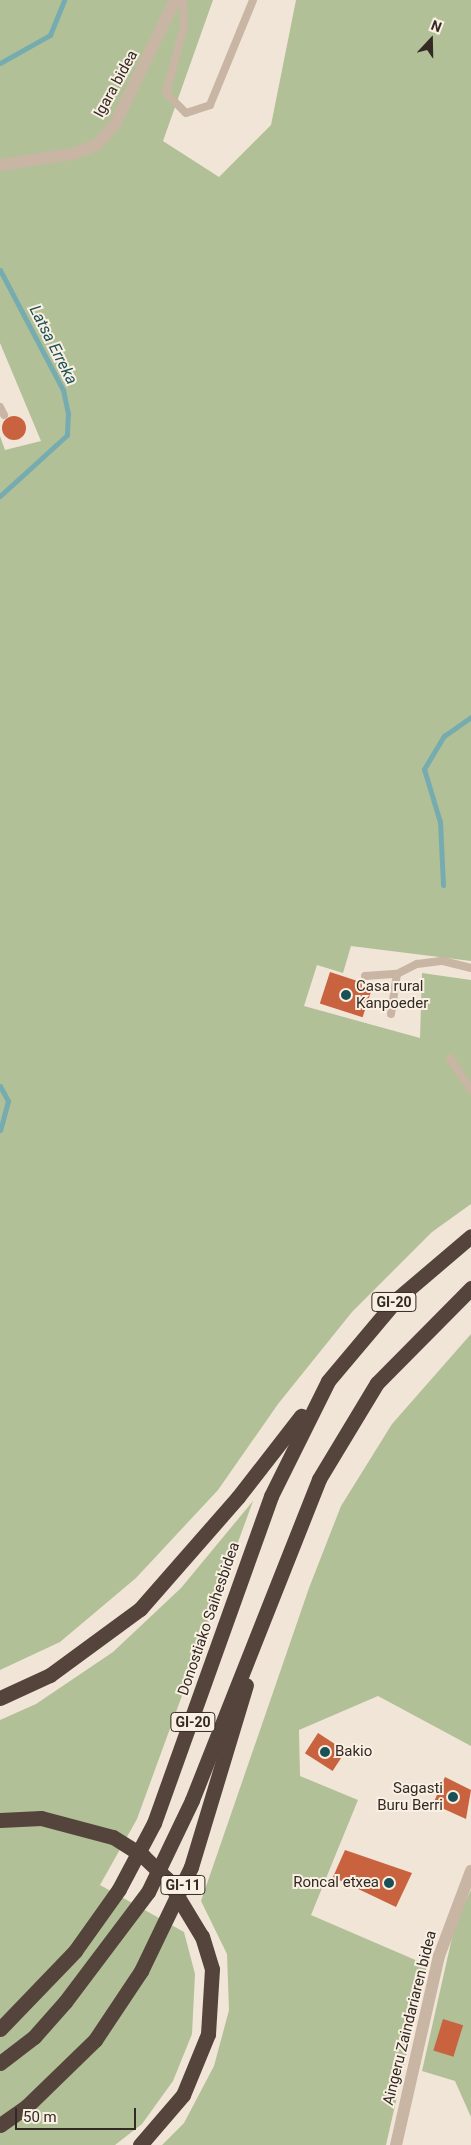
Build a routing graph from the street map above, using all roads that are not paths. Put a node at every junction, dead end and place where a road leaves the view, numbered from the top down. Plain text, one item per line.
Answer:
1 (175, 0) edge
2 (183, 0) edge
3 (253, 0) edge
4 (0, 165) edge
5 (0, 407) edge
6 (4, 415) dead end
7 (471, 968) edge
8 (397, 974) junction
9 (365, 976) dead end
10 (390, 1014) dead end
11 (450, 1058) dead end
12 (471, 1090) edge
13 (471, 1236) edge
14 (471, 1288) edge
15 (328, 1381) junction
16 (273, 1592) junction
17 (0, 1698) edge
18 (0, 1820) edge
19 (471, 1871) edge
20 (0, 2029) edge
21 (0, 2063) edge
22 (0, 2125) edge
23 (140, 2145) edge
24 (396, 2145) edge

1 - 4 street, Igara bidea
2 - 3 lane
5 - 6 lane
7 - 8 lane
8 - 9 lane
8 - 10 lane
11 - 12 lane
13 - 15 highway, Donostiako Saihesbidea / GI-20
14 - 16 highway, GI-20
15 - 17 highway
15 - 20 highway, Donostiako Saihesbidea / GI-20
16 - 21 highway, GI-20
16 - 22 highway, GI-11
18 - 23 highway, bridge
19 - 24 street, Aingeru Zaindariaren bidea

